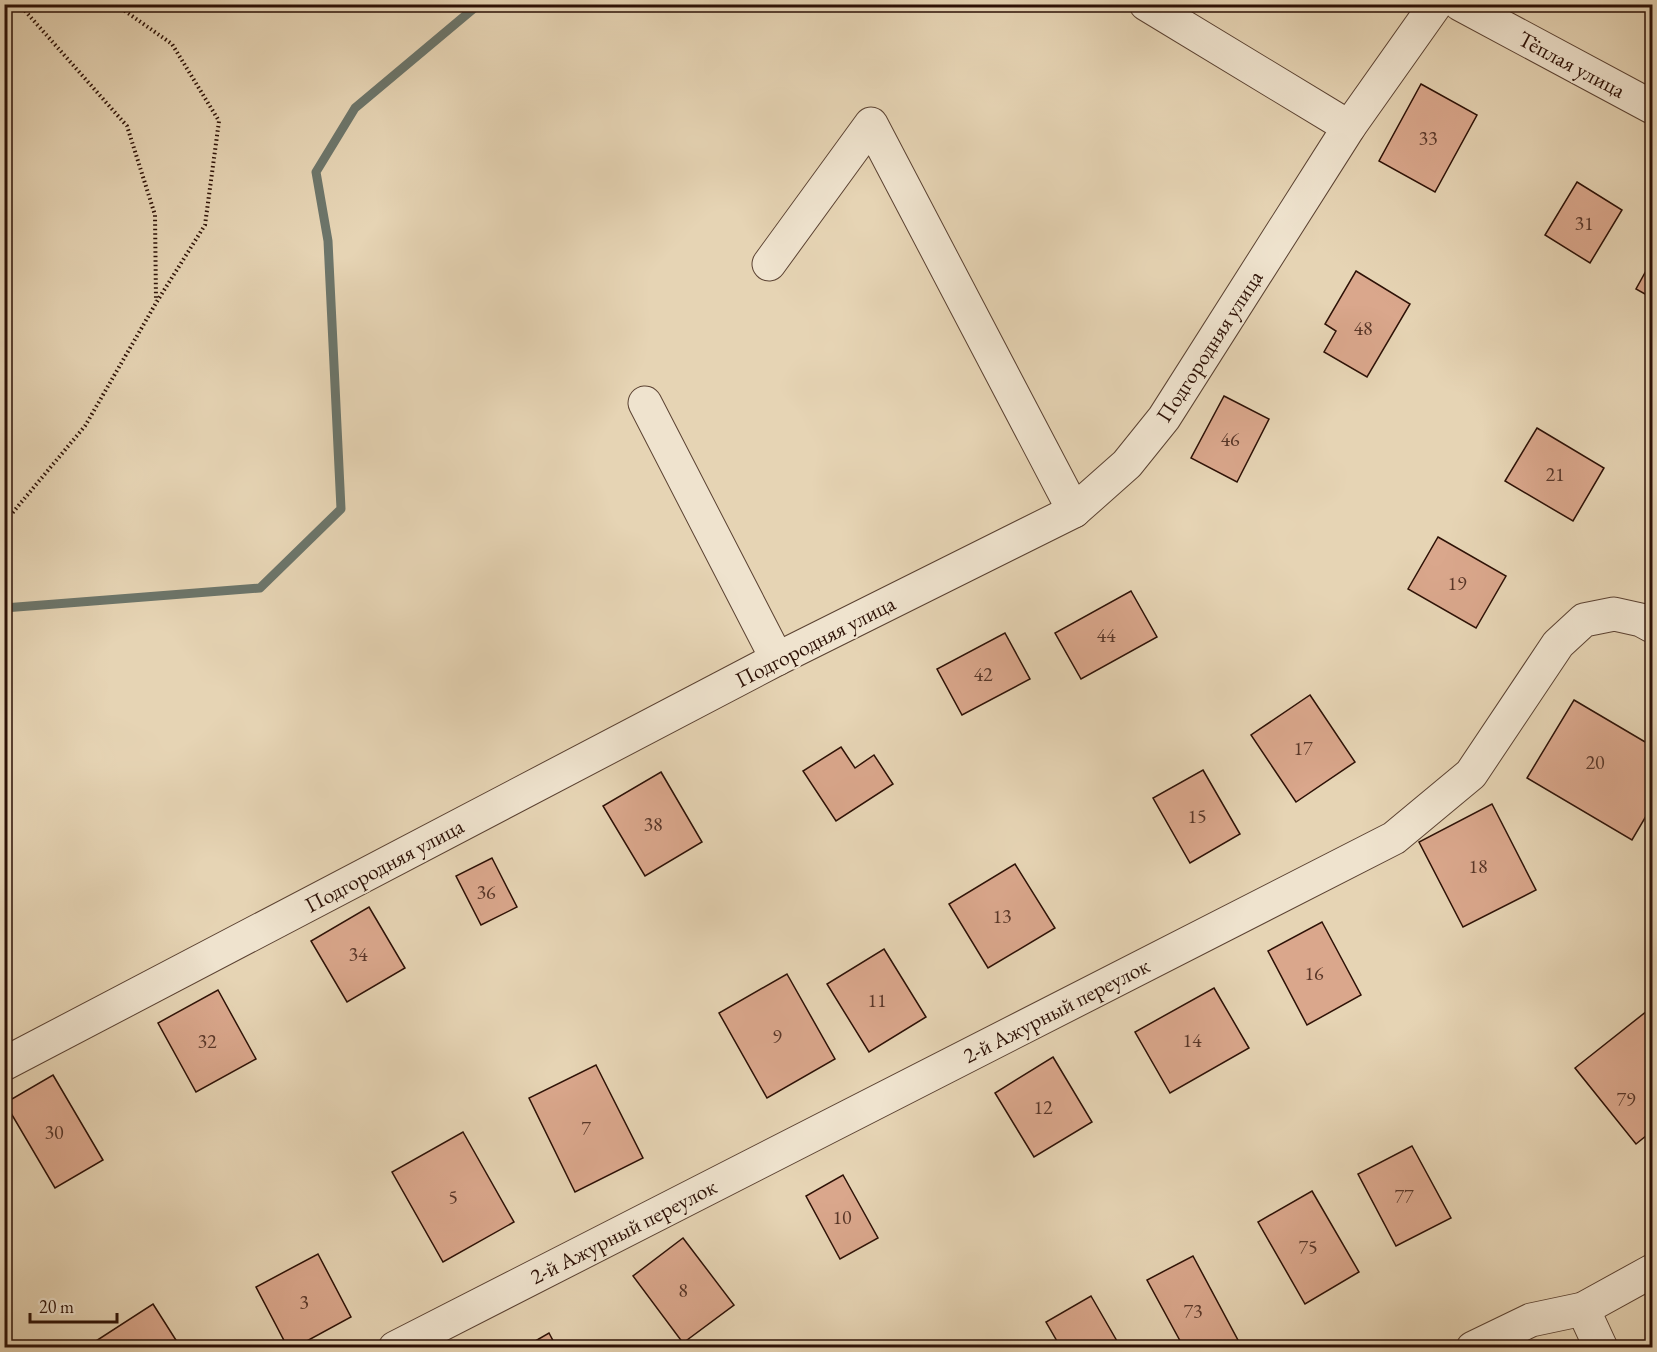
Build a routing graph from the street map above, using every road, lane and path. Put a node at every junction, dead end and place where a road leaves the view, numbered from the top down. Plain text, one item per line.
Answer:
1 (20, 4) edge
2 (115, 4) edge
3 (1146, 4) edge
4 (1436, 4) edge
5 (1460, 4) edge
6 (1653, 107) edge
7 (1349, 127) junction
8 (770, 264) dead end
9 (156, 303) junction
10 (645, 403) dead end
11 (1074, 511) junction
12 (4, 523) edge
13 (1653, 626) edge
14 (777, 659) junction
15 (4, 1064) edge
16 (1653, 1271) edge
17 (1583, 1309) junction
18 (395, 1347) edge
19 (1473, 1347) edge
20 (1601, 1347) edge

1 - 9 path
2 - 9 path
3 - 7 street
4 - 7 street, Подгородняя улица
5 - 6 street, Тёплая улица
7 - 11 street, Подгородняя улица
8 - 11 street
9 - 12 path
10 - 14 street
11 - 14 street, Подгородняя улица
13 - 18 street, 2-й Ажурный переулок
14 - 15 street, Подгородняя улица
16 - 17 street
17 - 19 street
17 - 20 street

